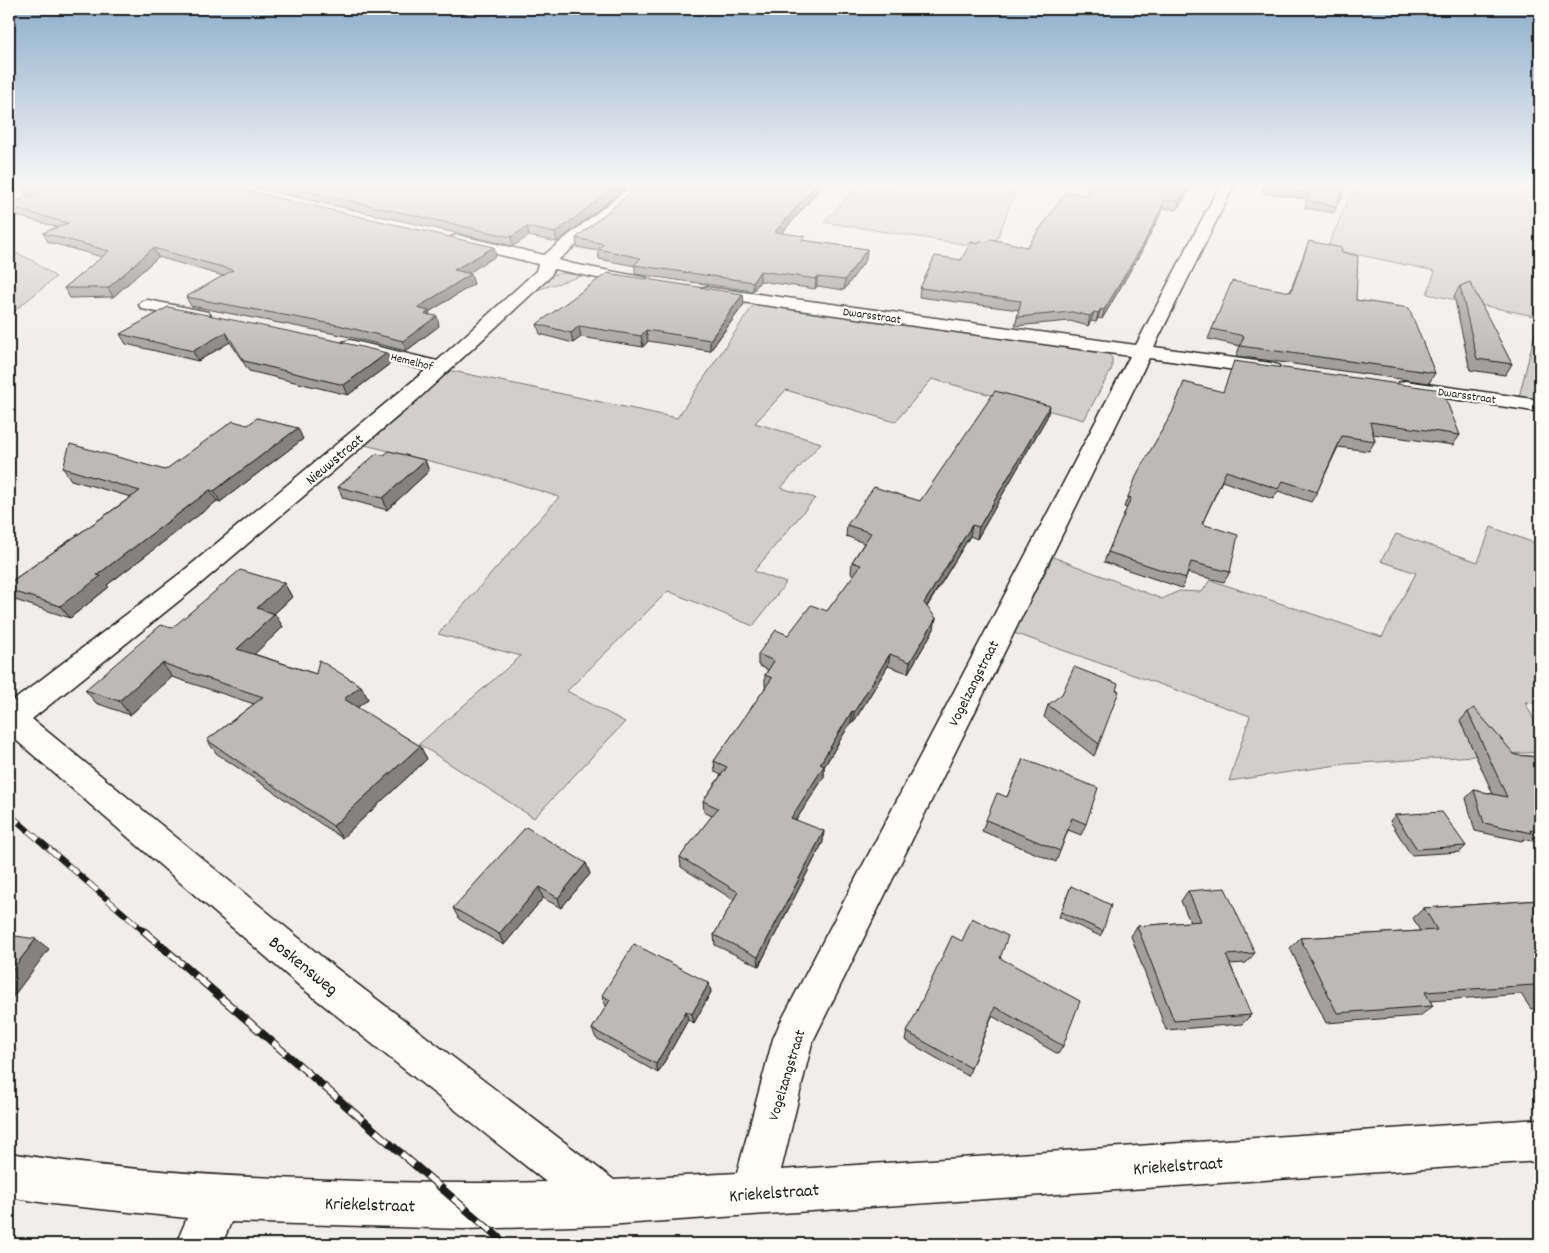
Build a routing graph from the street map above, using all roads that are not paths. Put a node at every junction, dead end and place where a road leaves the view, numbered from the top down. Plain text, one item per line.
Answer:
1 (470, 243) edge
2 (567, 243) edge
3 (1197, 243) edge
4 (547, 262) junction
5 (658, 285) edge
6 (685, 289) edge
7 (148, 305) dead end
8 (223, 321) edge
9 (334, 343) edge
10 (1141, 351) junction
11 (441, 368) junction
12 (1289, 371) edge
13 (1388, 384) edge
14 (1540, 406) edge
15 (10, 718) edge
16 (1540, 1140) edge
17 (9, 1175) edge
18 (753, 1194) junction
19 (218, 1199) junction
20 (607, 1203) junction
21 (199, 1244) edge

1 - 4 street
2 - 4 street, Nieuwstraat
3 - 10 street, Vogelzangstraat
4 - 5 street
4 - 11 street, Nieuwstraat
6 - 10 street, Dwarsstraat
7 - 8 street
9 - 11 street, Hemelhof
10 - 12 street, Dwarsstraat
10 - 18 street, Vogelzangstraat
11 - 15 street, Nieuwstraat
13 - 14 street, Dwarsstraat
15 - 20 street, Boskensweg
16 - 18 street, Kriekelstraat
17 - 19 street, Kriekelstraat
18 - 20 street, Kriekelstraat
19 - 20 street, Kriekelstraat
19 - 21 street

